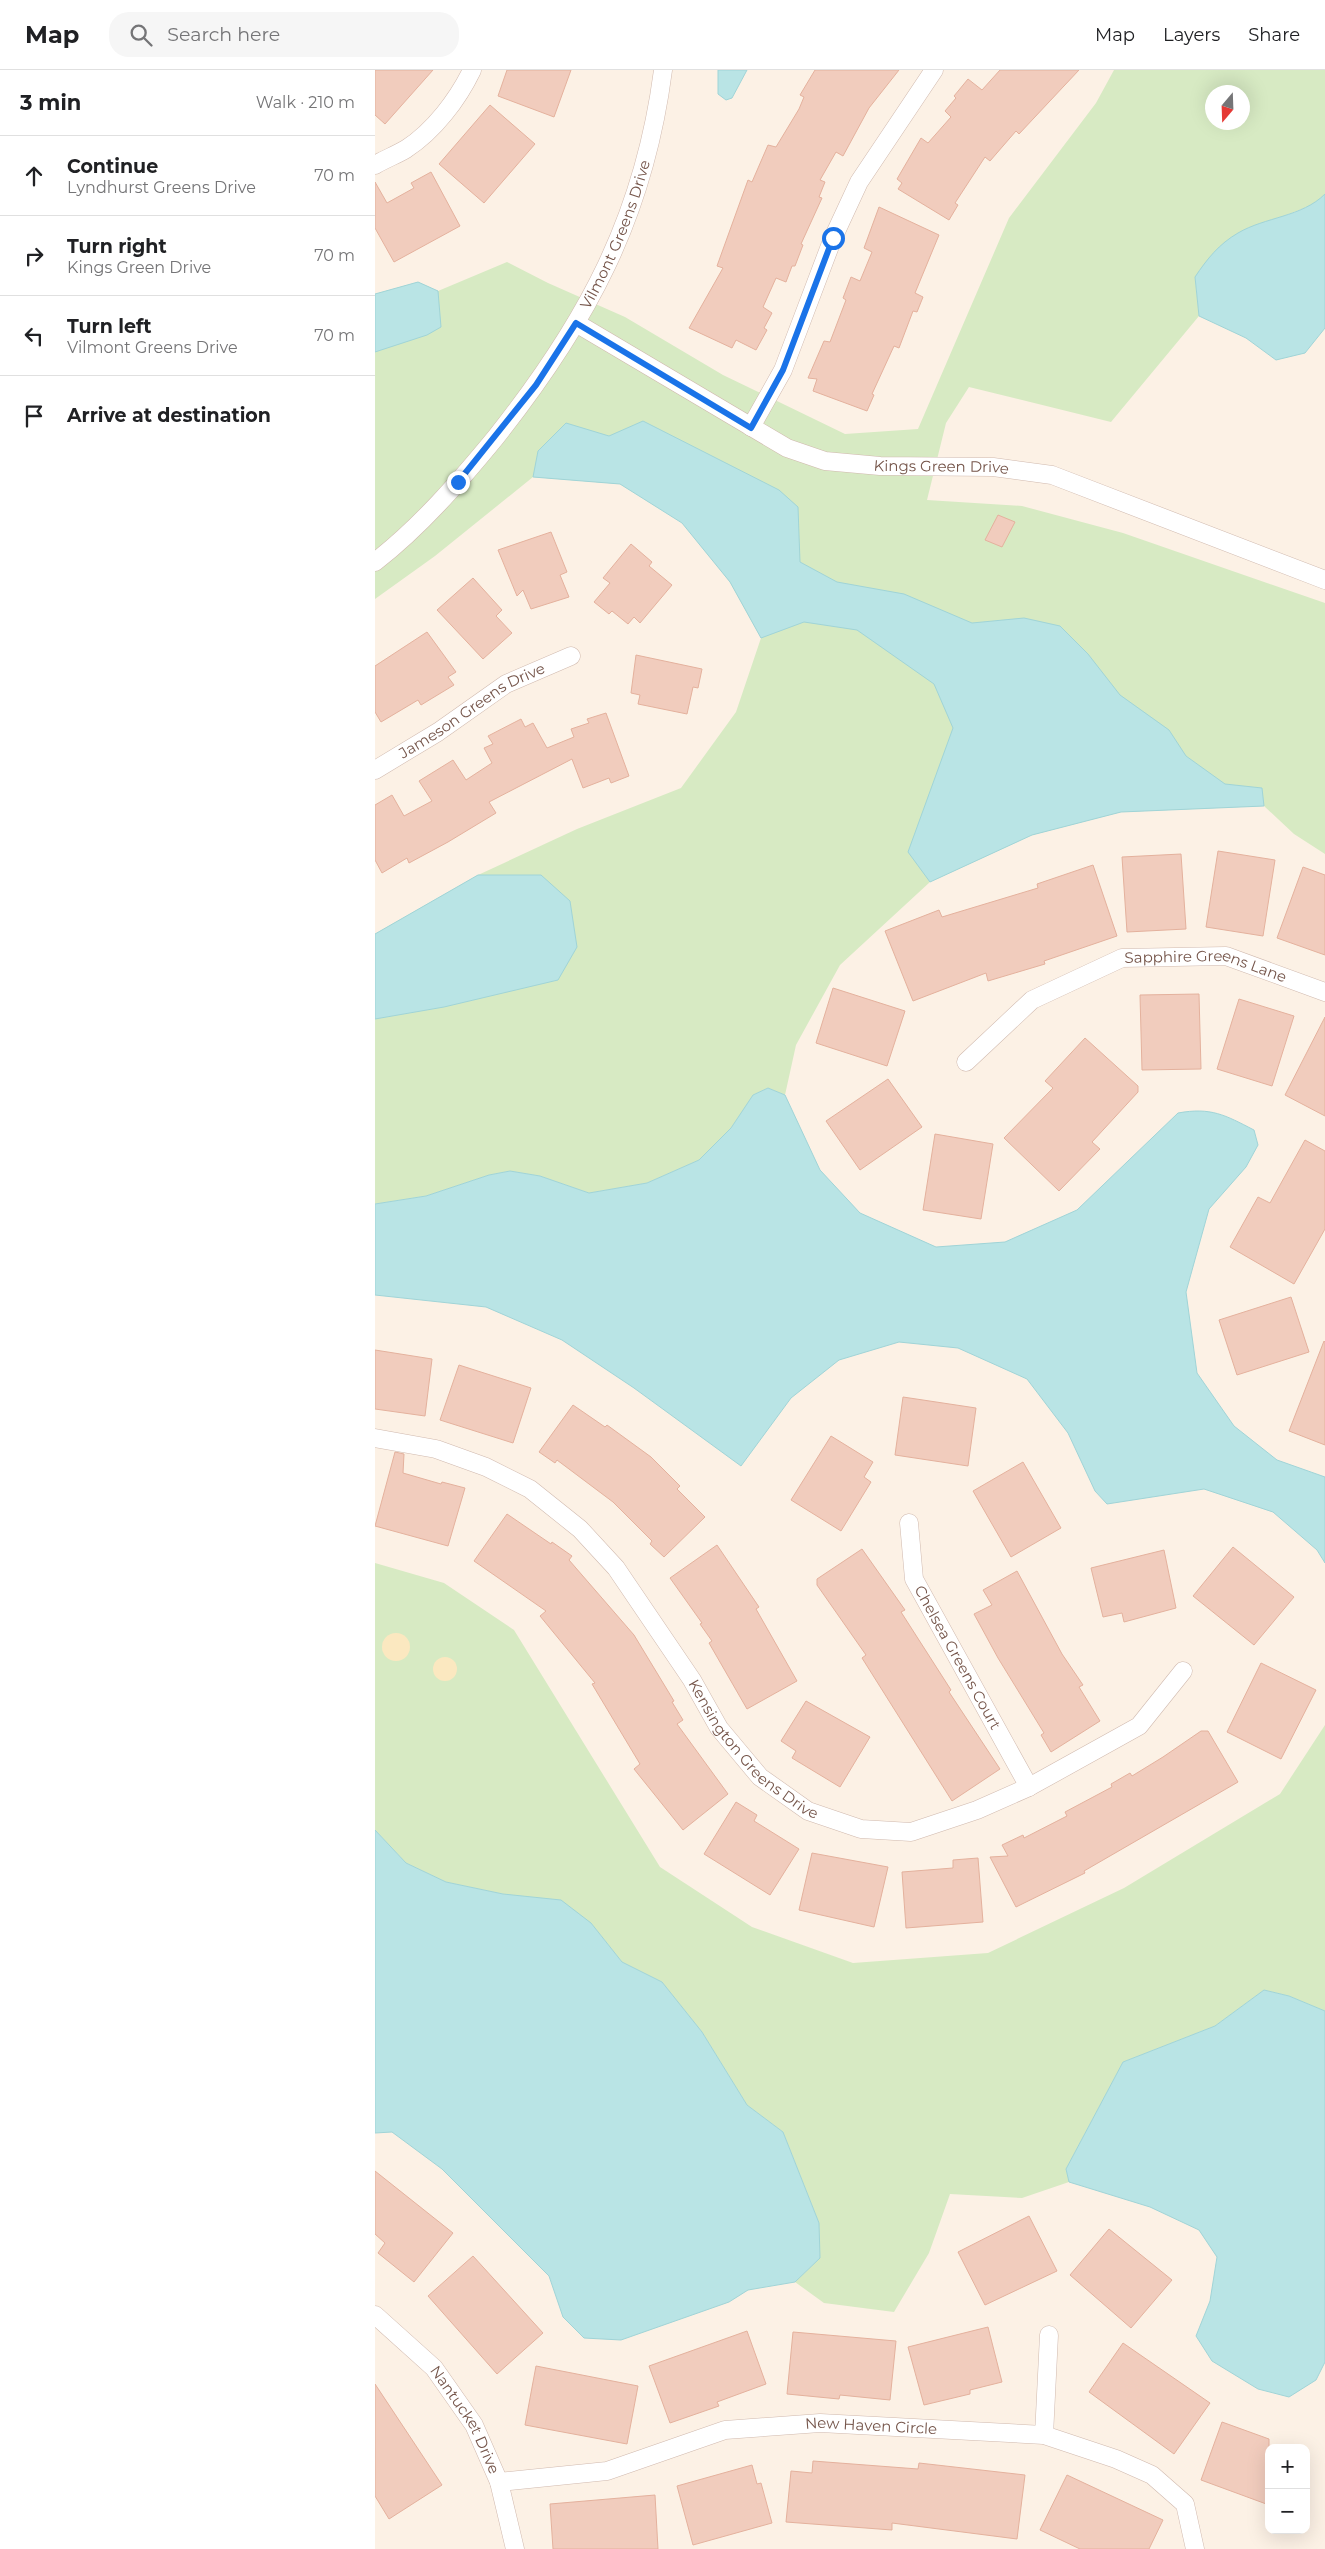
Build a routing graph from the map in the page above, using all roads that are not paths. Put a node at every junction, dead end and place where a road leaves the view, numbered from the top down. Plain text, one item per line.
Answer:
1 (472, 70) edge
2 (663, 70) edge
3 (934, 70) edge
4 (375, 165) edge
5 (576, 323) junction
6 (751, 428) junction
7 (375, 562) edge
8 (1325, 580) edge
9 (571, 656) dead end
10 (375, 770) edge
11 (1325, 992) edge
12 (966, 1062) dead end
13 (375, 1438) edge
14 (909, 1523) dead end
15 (1183, 1672) dead end
16 (1029, 1787) junction
17 (375, 2315) edge
18 (1049, 2335) dead end
19 (1044, 2435) junction
20 (499, 2482) junction
21 (515, 2549) edge
22 (1195, 2549) edge

1 - 4 street
2 - 5 street, Vilmont Greens Drive
3 - 6 street
5 - 6 street, Kings Green Drive
5 - 7 street, Vilmont Greens Drive
6 - 8 street, Kings Green Drive
9 - 10 street, Jameson Greens Drive
11 - 12 street, Sapphire Greens Lane
13 - 16 street, Kensington Greens Drive
14 - 16 street, Chelsea Greens Court
15 - 16 street, Kensington Greens Drive
17 - 20 street, Nantucket Drive
18 - 19 street
19 - 20 street, New Haven Circle
19 - 22 street, New Haven Circle
20 - 21 street, Nantucket Drive

